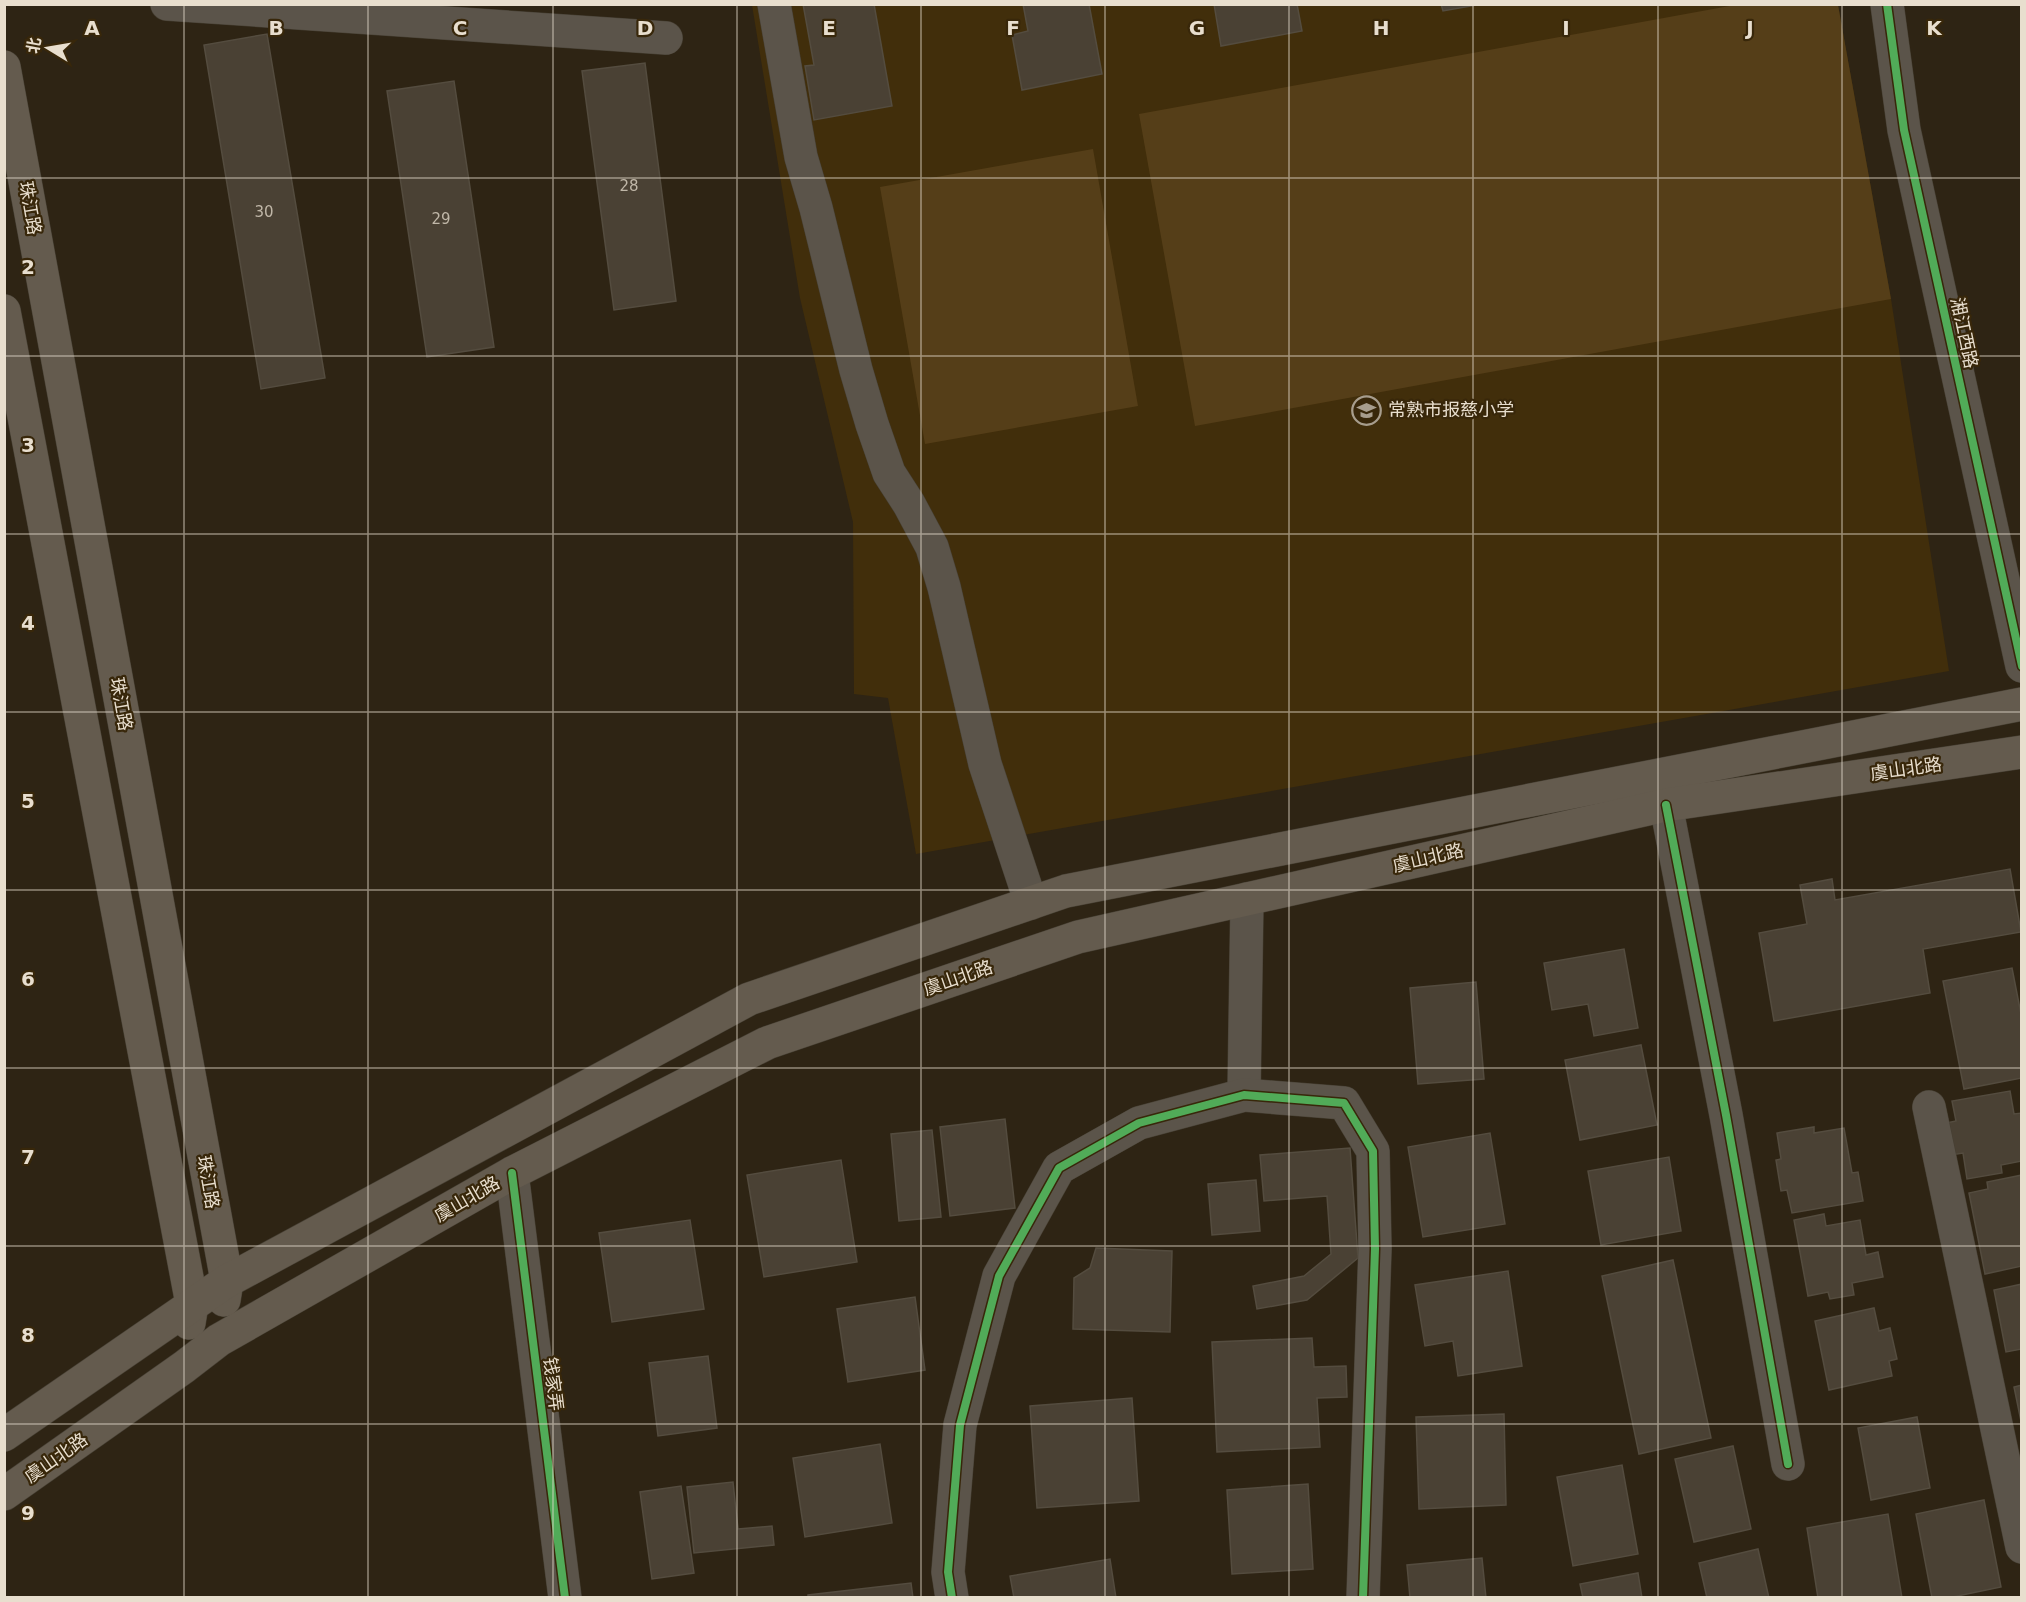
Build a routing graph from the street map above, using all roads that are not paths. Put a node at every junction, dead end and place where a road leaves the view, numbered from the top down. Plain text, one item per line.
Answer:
1 (167, 4) edge
2 (774, 4) edge
3 (1887, 4) edge
4 (666, 38) dead end
5 (4, 67) edge
6 (4, 311) edge
7 (2022, 666) edge
8 (2022, 704) edge
9 (2022, 752) edge
10 (1666, 805) junction
11 (1247, 899) junction
12 (1031, 903) junction
13 (1244, 1095) junction
14 (1929, 1107) dead end
15 (512, 1173) junction
16 (227, 1281) junction
17 (192, 1304) junction
18 (219, 1340) junction
19 (184, 1367) junction
20 (4, 1436) edge
21 (1788, 1464) dead end
22 (4, 1494) edge
23 (2022, 1546) edge
24 (565, 1598) edge
25 (952, 1598) edge
26 (1363, 1598) edge

1 - 4 street
2 - 12 street
3 - 7 street, 湘江西路
5 - 16 main road, 珠江路
6 - 17 main road
8 - 12 main road, 虞山北路
9 - 10 main road, 虞山北路
10 - 11 main road, 虞山北路
10 - 21 street
11 - 13 street
11 - 15 main road, 虞山北路
12 - 16 main road, 虞山北路
13 - 25 street
13 - 26 street
14 - 23 street
15 - 18 main road, 虞山北路
15 - 24 street, 钱家弄
16 - 17 main road, 虞山北路
16 - 18 main road, 珠江路
17 - 19 main road
17 - 20 main road, 虞山北路
18 - 19 main road, 虞山北路
19 - 22 main road, 虞山北路

